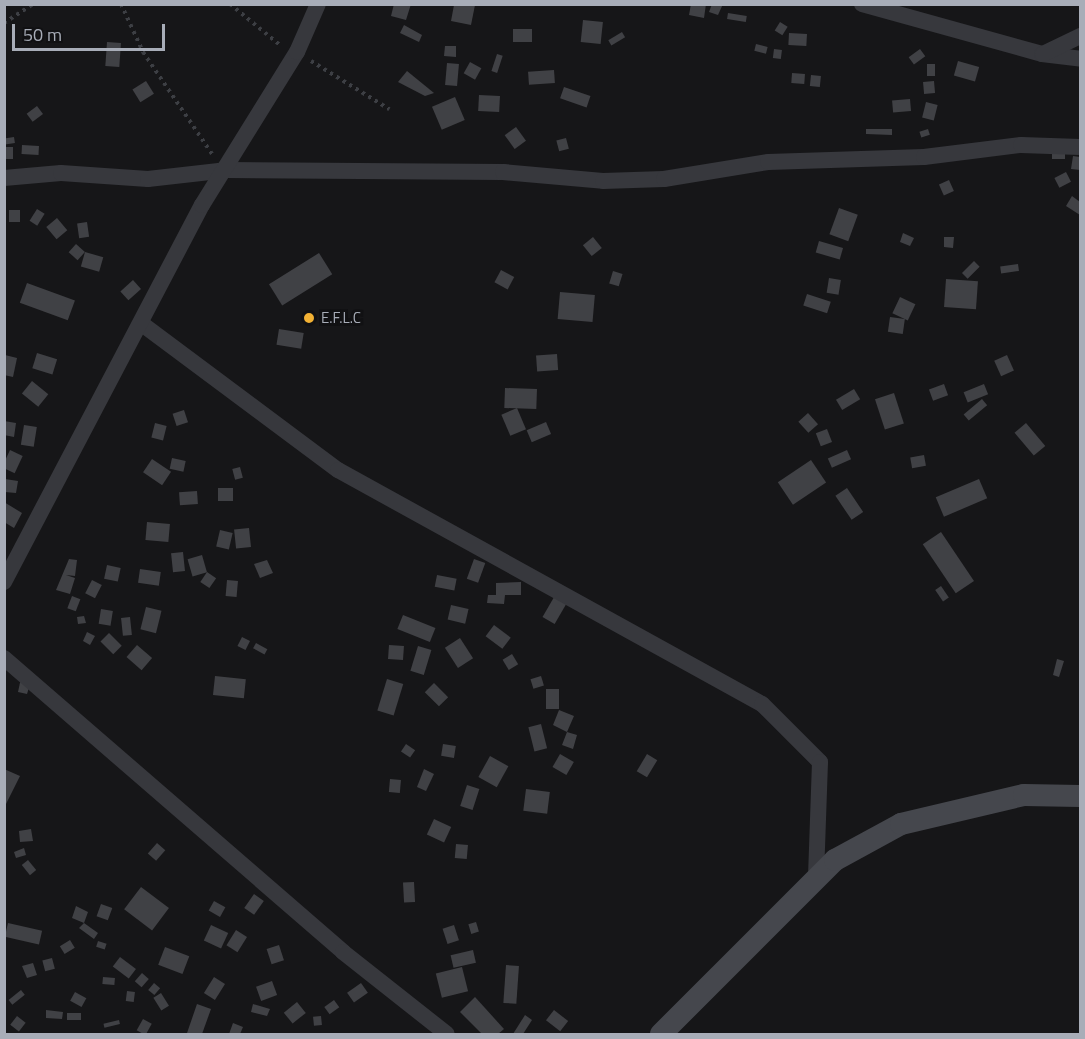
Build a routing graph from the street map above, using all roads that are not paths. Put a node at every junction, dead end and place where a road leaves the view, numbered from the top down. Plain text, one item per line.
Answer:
1 (318, 4) edge
2 (862, 4) edge
3 (1080, 36) edge
4 (1042, 54) junction
5 (1080, 58) edge
6 (1080, 147) edge
7 (226, 170) junction
8 (4, 178) edge
9 (142, 324) junction
10 (4, 582) edge
11 (4, 658) edge
12 (1080, 796) edge
13 (816, 879) junction
14 (447, 1035) edge
15 (661, 1035) edge

1 - 7 street
2 - 4 street
3 - 4 street
4 - 5 street
6 - 7 street
7 - 8 street
7 - 9 street
9 - 10 street
9 - 13 street
11 - 14 street
12 - 13 main road
13 - 15 main road

